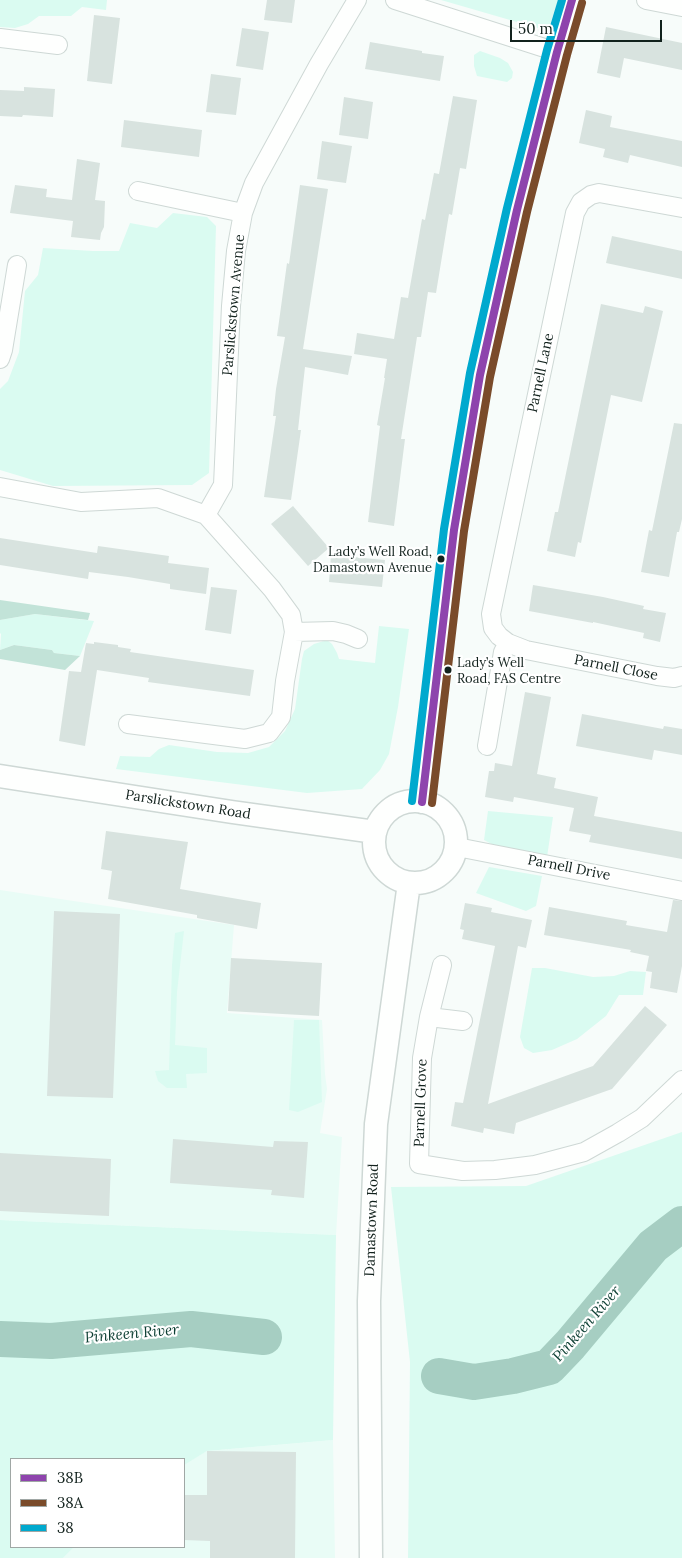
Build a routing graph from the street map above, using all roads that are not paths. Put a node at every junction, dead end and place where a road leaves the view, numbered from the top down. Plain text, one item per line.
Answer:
1 (357, 0) edge
2 (395, 0) edge
3 (572, 0) edge
4 (652, 1) edge
5 (682, 7) edge
6 (0, 38) edge
7 (58, 44) dead end
8 (557, 52) junction
9 (138, 191) dead end
10 (682, 208) edge
11 (244, 213) junction
12 (17, 264) dead end
13 (0, 359) edge
14 (0, 487) edge
15 (206, 515) junction
16 (294, 632) junction
17 (358, 639) dead end
18 (508, 643) junction
19 (682, 676) edge
20 (128, 724) dead end
21 (487, 746) dead end
22 (0, 776) edge
23 (422, 802) junction
24 (375, 832) junction
25 (457, 847) junction
26 (409, 883) junction
27 (682, 891) edge
28 (442, 965) dead end
29 (429, 1017) junction
30 (463, 1021) dead end
31 (682, 1080) edge
32 (371, 1558) edge

1 - 11 street, Parslickstown Avenue
2 - 8 street
3 - 8 street
4 - 5 street
6 - 7 street
8 - 23 street
9 - 11 street
10 - 18 street, Parnell Lane
11 - 15 street, Parslickstown Avenue
12 - 13 street
14 - 15 street
15 - 16 street
16 - 17 street
16 - 20 street
18 - 19 street, Parnell Close
18 - 21 street
22 - 24 street, Parslickstown Road
23 - 24 street
23 - 25 street
24 - 26 street
25 - 26 street
25 - 27 street, Parnell Drive
26 - 32 street, Damastown Road
28 - 29 street, Parnell Grove
29 - 30 street
29 - 31 street, Parnell Grove

